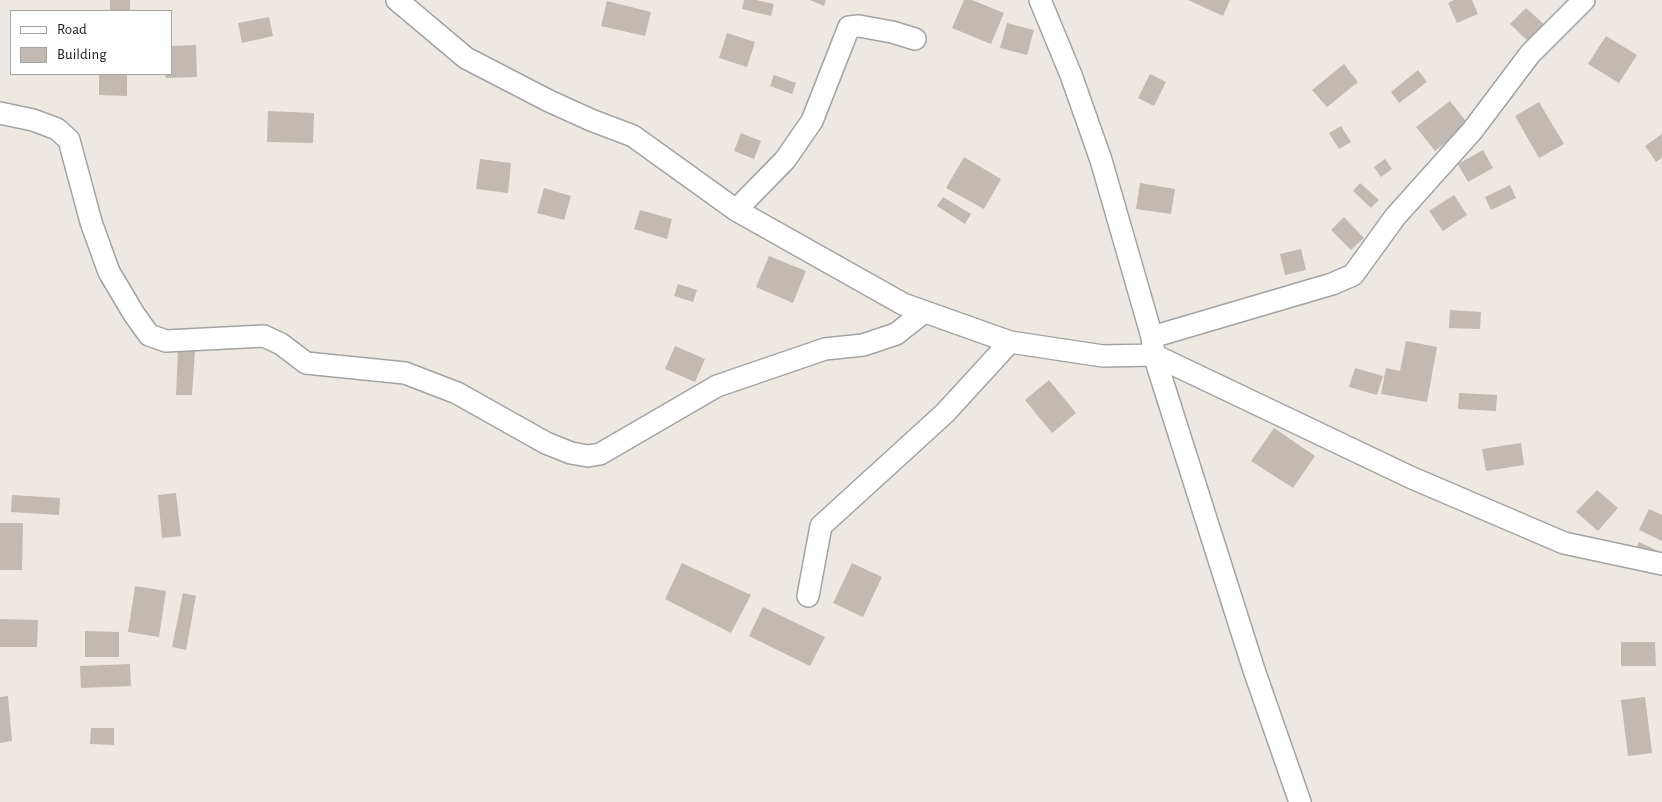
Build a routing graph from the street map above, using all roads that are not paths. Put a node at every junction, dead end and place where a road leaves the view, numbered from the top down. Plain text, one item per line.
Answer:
1 (397, 0) edge
2 (1040, 0) edge
3 (1584, 0) edge
4 (915, 39) dead end
5 (0, 112) edge
6 (736, 210) junction
7 (924, 312) junction
8 (1010, 342) junction
9 (1153, 346) junction
10 (1662, 564) edge
11 (808, 596) dead end
12 (1300, 802) edge

1 - 6 street
2 - 9 street
3 - 9 street
4 - 6 street
5 - 7 street
6 - 7 street
7 - 8 street
8 - 9 street
8 - 11 street
9 - 10 street
9 - 12 street

